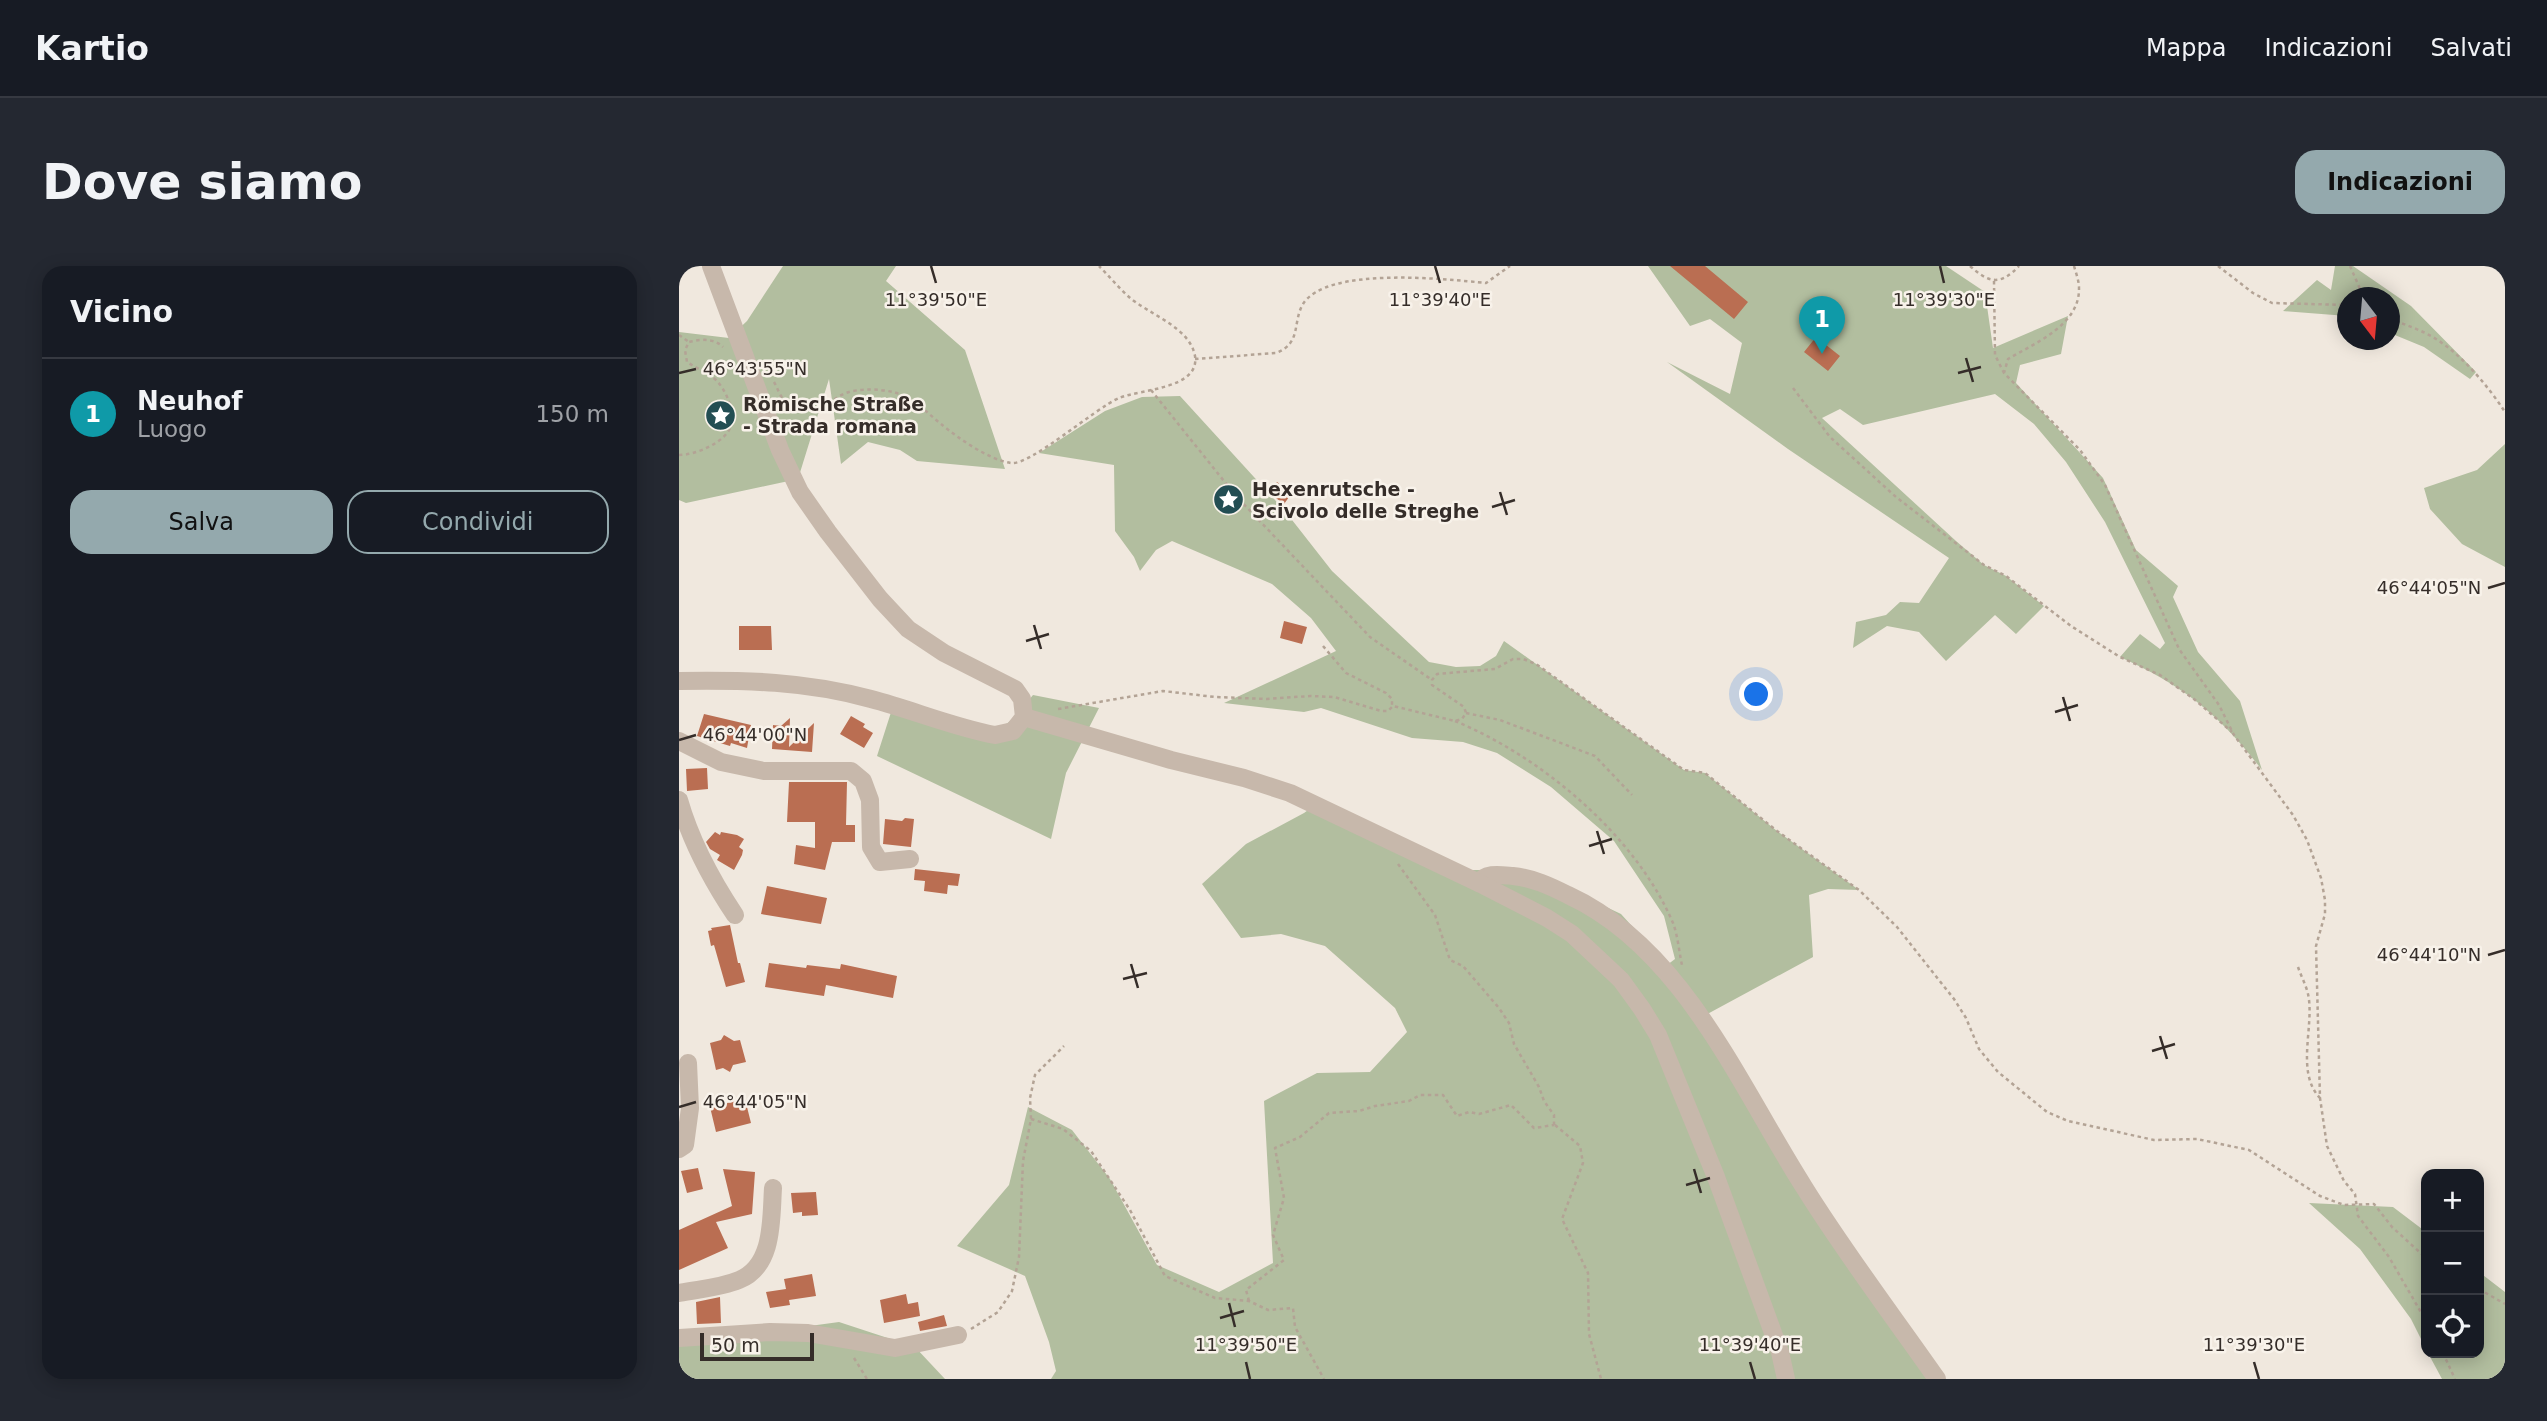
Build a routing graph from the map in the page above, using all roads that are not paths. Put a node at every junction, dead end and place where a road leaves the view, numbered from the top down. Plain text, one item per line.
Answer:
1 (711, 266) edge
2 (679, 681) edge
3 (1024, 717) junction
4 (679, 741) edge
5 (679, 800) edge
6 (910, 859) dead end
7 (1479, 883) junction
8 (735, 915) dead end
9 (688, 1063) dead end
10 (679, 1149) edge
11 (773, 1188) dead end
12 (679, 1293) edge
13 (958, 1335) road end
14 (679, 1338) edge
15 (1786, 1379) edge
16 (1937, 1379) edge

1 - 3 street
2 - 3 street
3 - 7 street
4 - 6 street
5 - 8 street
7 - 15 street
7 - 16 street
9 - 10 street
11 - 12 street
13 - 14 street

